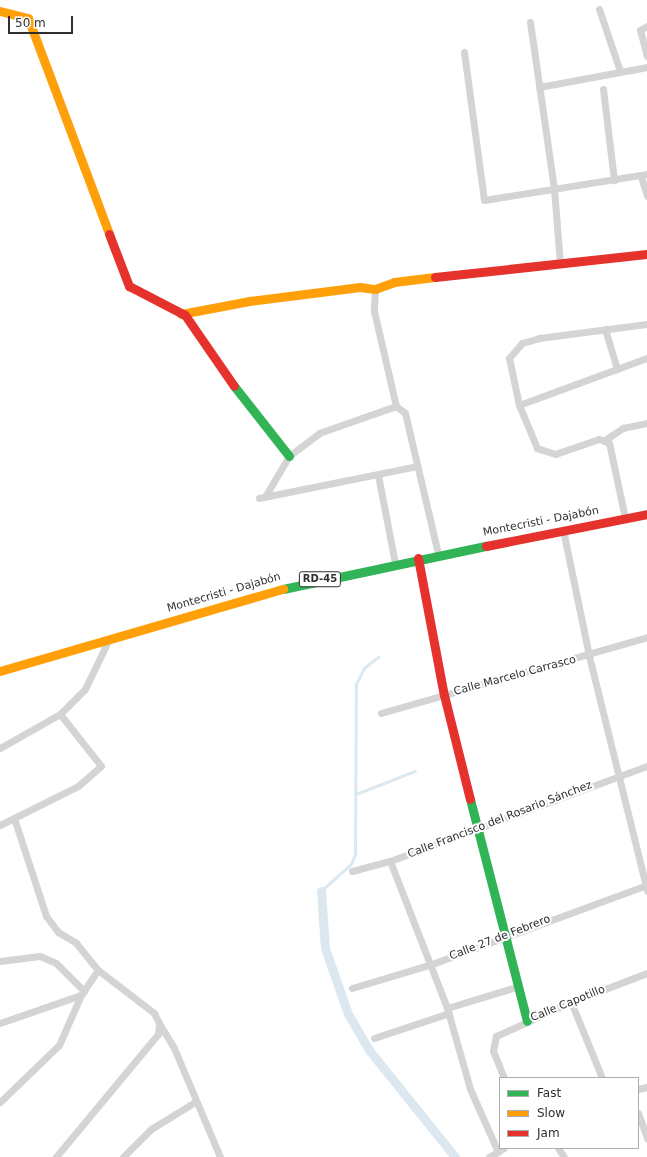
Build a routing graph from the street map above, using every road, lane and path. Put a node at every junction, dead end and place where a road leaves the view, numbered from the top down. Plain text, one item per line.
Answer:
1 (599, 9) dead end
2 (0, 11) edge
3 (530, 22) dead end
4 (647, 26) edge
5 (464, 52) dead end
6 (647, 56) edge
7 (647, 67) edge
8 (620, 71) junction
9 (539, 87) junction
10 (603, 89) dead end
11 (644, 176) edge
12 (614, 180) junction
13 (554, 189) junction
14 (647, 196) edge
15 (647, 254) edge
16 (560, 263) junction
17 (375, 289) junction
18 (181, 314) junction
19 (647, 324) edge
20 (605, 329) junction
21 (647, 358) edge
22 (617, 369) junction
23 (519, 405) junction
24 (396, 406) junction
25 (647, 423) edge
26 (605, 440) junction
27 (289, 456) junction
28 (417, 466) junction
29 (378, 474) junction
30 (647, 514) edge
31 (625, 518) junction
32 (563, 530) junction
33 (438, 554) junction
34 (418, 558) junction
35 (395, 563) junction
36 (647, 637) edge
37 (109, 639) junction
38 (589, 656) junction
39 (0, 671) edge
40 (444, 695) junction
41 (381, 712) dead end
42 (60, 714) junction
43 (0, 748) edge
44 (647, 766) edge
45 (619, 775) junction
46 (14, 818) junction
47 (0, 825) edge
48 (476, 828) junction
49 (390, 861) junction
50 (352, 871) dead end
51 (646, 887) edge
52 (504, 936) junction
53 (0, 961) edge
54 (432, 964) junction
55 (98, 970) junction
56 (647, 973) edge
57 (516, 987) junction
58 (352, 988) dead end
59 (83, 993) junction
60 (571, 1002) junction
61 (448, 1010) junction
62 (527, 1021) junction
63 (0, 1023) edge
64 (159, 1023) junction
65 (374, 1038) dead end
66 (504, 1077) edge
67 (602, 1077) edge
68 (0, 1102) edge
69 (195, 1102) junction
70 (639, 1116) edge
71 (647, 1138) edge
72 (499, 1146) edge
73 (501, 1150) edge
74 (56, 1157) edge
75 (124, 1157) edge
76 (220, 1157) edge
77 (490, 1157) edge

1 - 8 street
2 - 18 street
3 - 9 street
4 - 6 street
5 - 13 street
7 - 8 street
8 - 9 street
9 - 13 street
10 - 12 street
11 - 12 street
11 - 14 street
12 - 13 street
13 - 16 street
15 - 16 street
16 - 17 street
17 - 18 street
17 - 24 street
18 - 27 street
19 - 20 street
20 - 22 street
20 - 23 street
21 - 22 street
22 - 23 street
23 - 26 street
24 - 27 street
24 - 28 street
25 - 26 street
26 - 31 street
27 - 29 street
28 - 29 street
28 - 33 street
29 - 35 street
30 - 31 street, Montecristi - Dajabón / RD-45
31 - 32 street, Montecristi - Dajabón / RD-45
32 - 33 street, Montecristi - Dajabón / RD-45
32 - 38 street
33 - 34 street, Montecristi - Dajabón / RD-45
34 - 35 street, Montecristi - Dajabón / RD-45
34 - 40 street
35 - 37 street, Montecristi - Dajabón / RD-45
36 - 38 street, Calle Marcelo Carrasco
37 - 39 street, Montecristi - Dajabón / RD-45
37 - 42 street
38 - 40 street, Calle Marcelo Carrasco
38 - 45 street
40 - 41 street, Calle Marcelo Carrasco
40 - 48 street
42 - 43 street
42 - 46 street
44 - 45 street, Calle Francisco del Rosario Sánchez
45 - 48 street, Calle Francisco del Rosario Sánchez
45 - 51 street
46 - 47 street
46 - 55 street
48 - 49 street, Calle Francisco del Rosario Sánchez
48 - 52 street
49 - 50 street, Calle Francisco del Rosario Sánchez
49 - 54 street
51 - 52 street, Calle 27 de Febrero
52 - 54 street, Calle 27 de Febrero
52 - 57 street
53 - 59 street
54 - 58 street, Calle 27 de Febrero
54 - 61 street
55 - 59 street
55 - 64 street
56 - 60 street, Calle Capotillo
57 - 61 street
57 - 62 street
59 - 63 street
59 - 68 street
60 - 62 street, Calle Capotillo
60 - 67 street
61 - 65 street
61 - 72 street
62 - 66 street, Calle Capotillo
64 - 69 street
64 - 74 street
69 - 75 street
69 - 76 street
70 - 71 street
73 - 77 street

